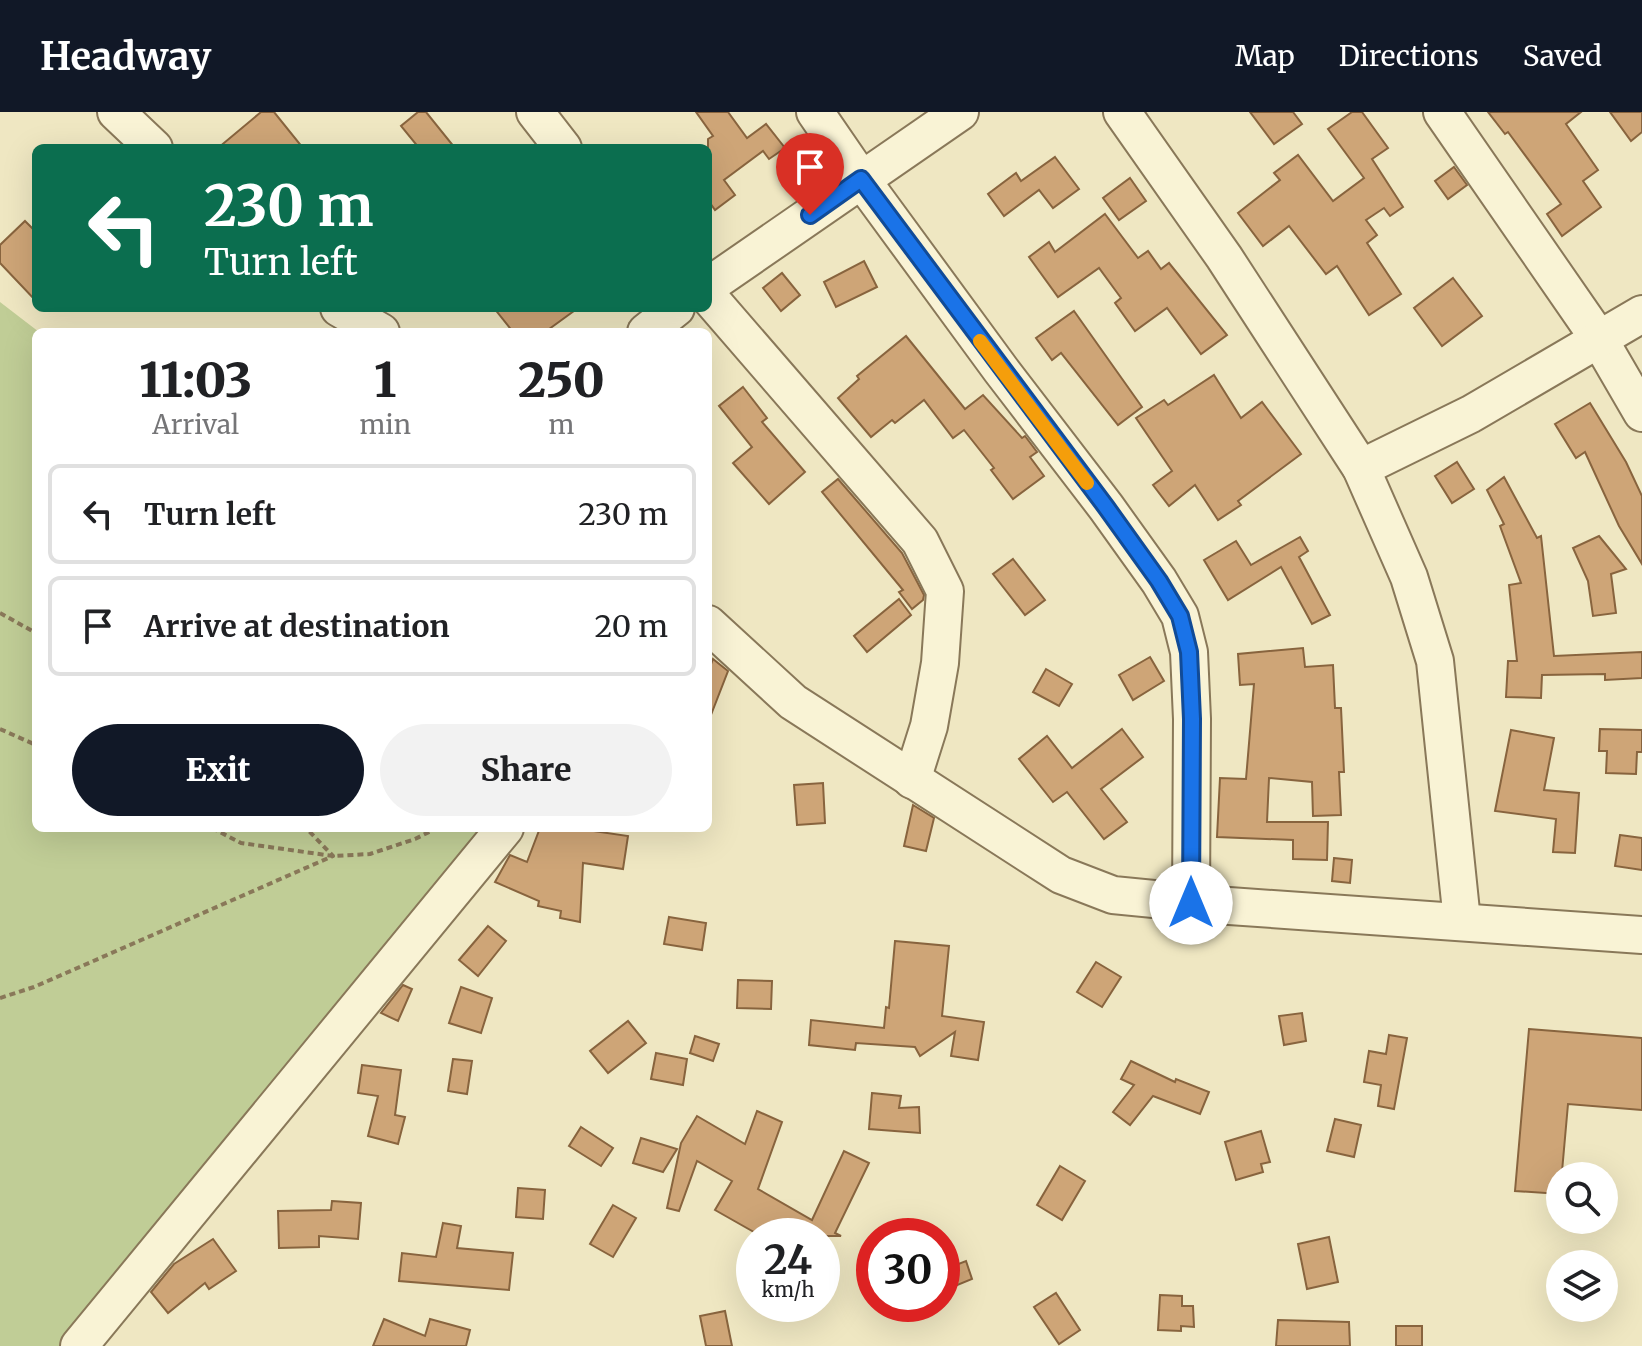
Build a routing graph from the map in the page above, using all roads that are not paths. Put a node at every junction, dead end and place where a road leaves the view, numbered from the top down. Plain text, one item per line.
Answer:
1 (116, 112) edge
2 (535, 112) edge
3 (815, 112) edge
4 (960, 112) edge
5 (1122, 112) edge
6 (1442, 112) edge
7 (150, 144) edge
8 (560, 144) edge
9 (861, 179) junction
10 (712, 283) edge
11 (712, 301) edge
12 (346, 312) edge
13 (671, 312) edge
14 (1642, 314) edge
15 (374, 328) edge
16 (651, 328) edge
17 (1599, 339) junction
18 (1642, 413) edge
19 (1361, 468) junction
20 (712, 628) edge
21 (912, 780) junction
22 (502, 832) edge
23 (1191, 903) junction
24 (1462, 921) junction
25 (1642, 935) edge
26 (79, 1346) edge

1 - 7 street
2 - 8 street
3 - 9 street
4 - 9 street
5 - 19 street
6 - 17 street
9 - 10 street
9 - 23 street
11 - 21 street
12 - 15 street
13 - 16 street
14 - 17 street
17 - 18 street
17 - 19 street
19 - 24 street
20 - 21 street
21 - 23 street
22 - 26 street
23 - 24 street
24 - 25 street

